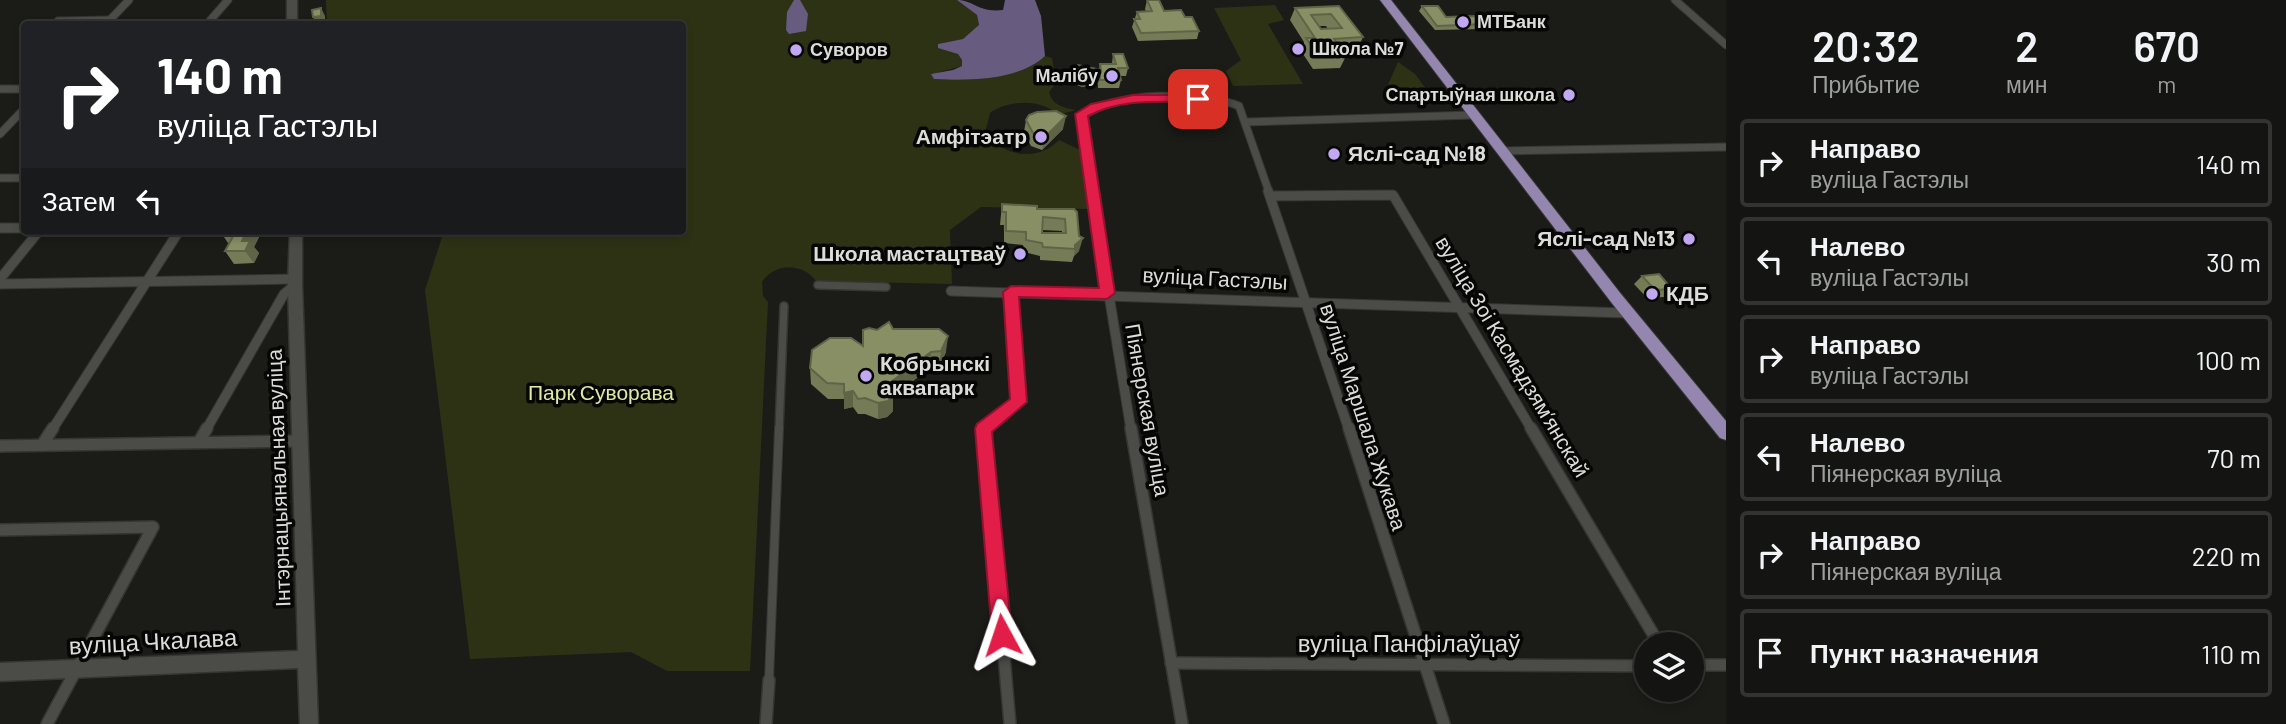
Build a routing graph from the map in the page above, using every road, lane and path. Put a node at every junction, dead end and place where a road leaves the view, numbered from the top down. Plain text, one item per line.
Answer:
1 (129, 0) edge
2 (228, 0) edge
3 (292, 0) edge
4 (1385, 0) edge
5 (1675, 0) edge
6 (108, 21) edge
7 (210, 21) edge
8 (292, 21) edge
9 (1726, 45) edge
10 (0, 89) edge
11 (21, 89) edge
12 (21, 111) edge
13 (1473, 114) junction
14 (1246, 122) junction
15 (0, 134) edge
16 (1726, 147) edge
17 (1502, 151) junction
18 (0, 178) edge
19 (21, 178) edge
20 (1270, 196) junction
21 (0, 228) edge
22 (21, 228) edge
23 (35, 235) edge
24 (176, 235) edge
25 (296, 235) edge
26 (0, 281) edge
27 (146, 281) junction
28 (296, 282) junction
29 (818, 285) dead end
30 (886, 287) dead end
31 (951, 291) dead end
32 (1011, 292) junction
33 (1107, 293) junction
34 (1305, 303) junction
35 (784, 306) dead end
36 (1461, 308) junction
37 (1627, 313) junction
38 (1726, 433) edge
39 (300, 441) junction
40 (199, 442) junction
41 (42, 445) junction
42 (0, 446) edge
43 (0, 530) edge
44 (1653, 632) edge
45 (308, 659) junction
46 (1171, 663) junction
47 (1704, 665) edge
48 (1726, 665) edge
49 (1424, 666) junction
50 (1634, 666) edge
51 (76, 670) junction
52 (0, 672) edge
53 (769, 680) joint
54 (47, 724) edge
55 (309, 724) edge
56 (766, 724) edge
57 (1010, 724) edge
58 (1182, 724) edge
59 (1444, 724) edge

1 - 6 street
2 - 7 street
3 - 8 main road
4 - 13 main road
5 - 9 street
10 - 11 street
12 - 15 street
13 - 14 street
13 - 17 main road
14 - 20 street, вуліца Маршала Жукава
14 - 33 street, Піянерская вуліца
16 - 17 street
17 - 37 main road
18 - 19 street
20 - 34 street, вуліца Маршала Жукава
20 - 36 street, вуліца Зоі Касмадзямʼянскай
21 - 22 street
23 - 26 street
24 - 27 street
25 - 28 main road, Інтэрнацыянальная вуліца
26 - 27 street
27 - 28 street
27 - 41 street
28 - 39 main road, Інтэрнацыянальная вуліца
28 - 40 street
29 - 30 street
31 - 32 street, вуліца Гастэлы
32 - 33 street, вуліца Гастэлы
32 - 57 street
33 - 34 street, вуліца Гастэлы
33 - 46 street, Піянерская вуліца
34 - 36 street, вуліца Гастэлы
34 - 49 street, вуліца Маршала Жукава
35 - 53 street
36 - 37 street, вуліца Гастэлы
36 - 44 street, вуліца Зоі Касмадзямʼянскай
37 - 38 main road
39 - 40 street
39 - 45 main road, Інтэрнацыянальная вуліца
40 - 41 street
41 - 42 street
43 - 51 street
45 - 51 main road, вуліца Чкалава
45 - 55 main road, Інтэрнацыянальная вуліца
46 - 49 street, вуліца Панфілаўцаў
46 - 58 street, Піянерская вуліца
47 - 48 street
49 - 50 street, вуліца Панфілаўцаў
49 - 59 street, вуліца Маршала Жукава
51 - 52 main road, вуліца Чкалава
51 - 54 street
53 - 56 street

